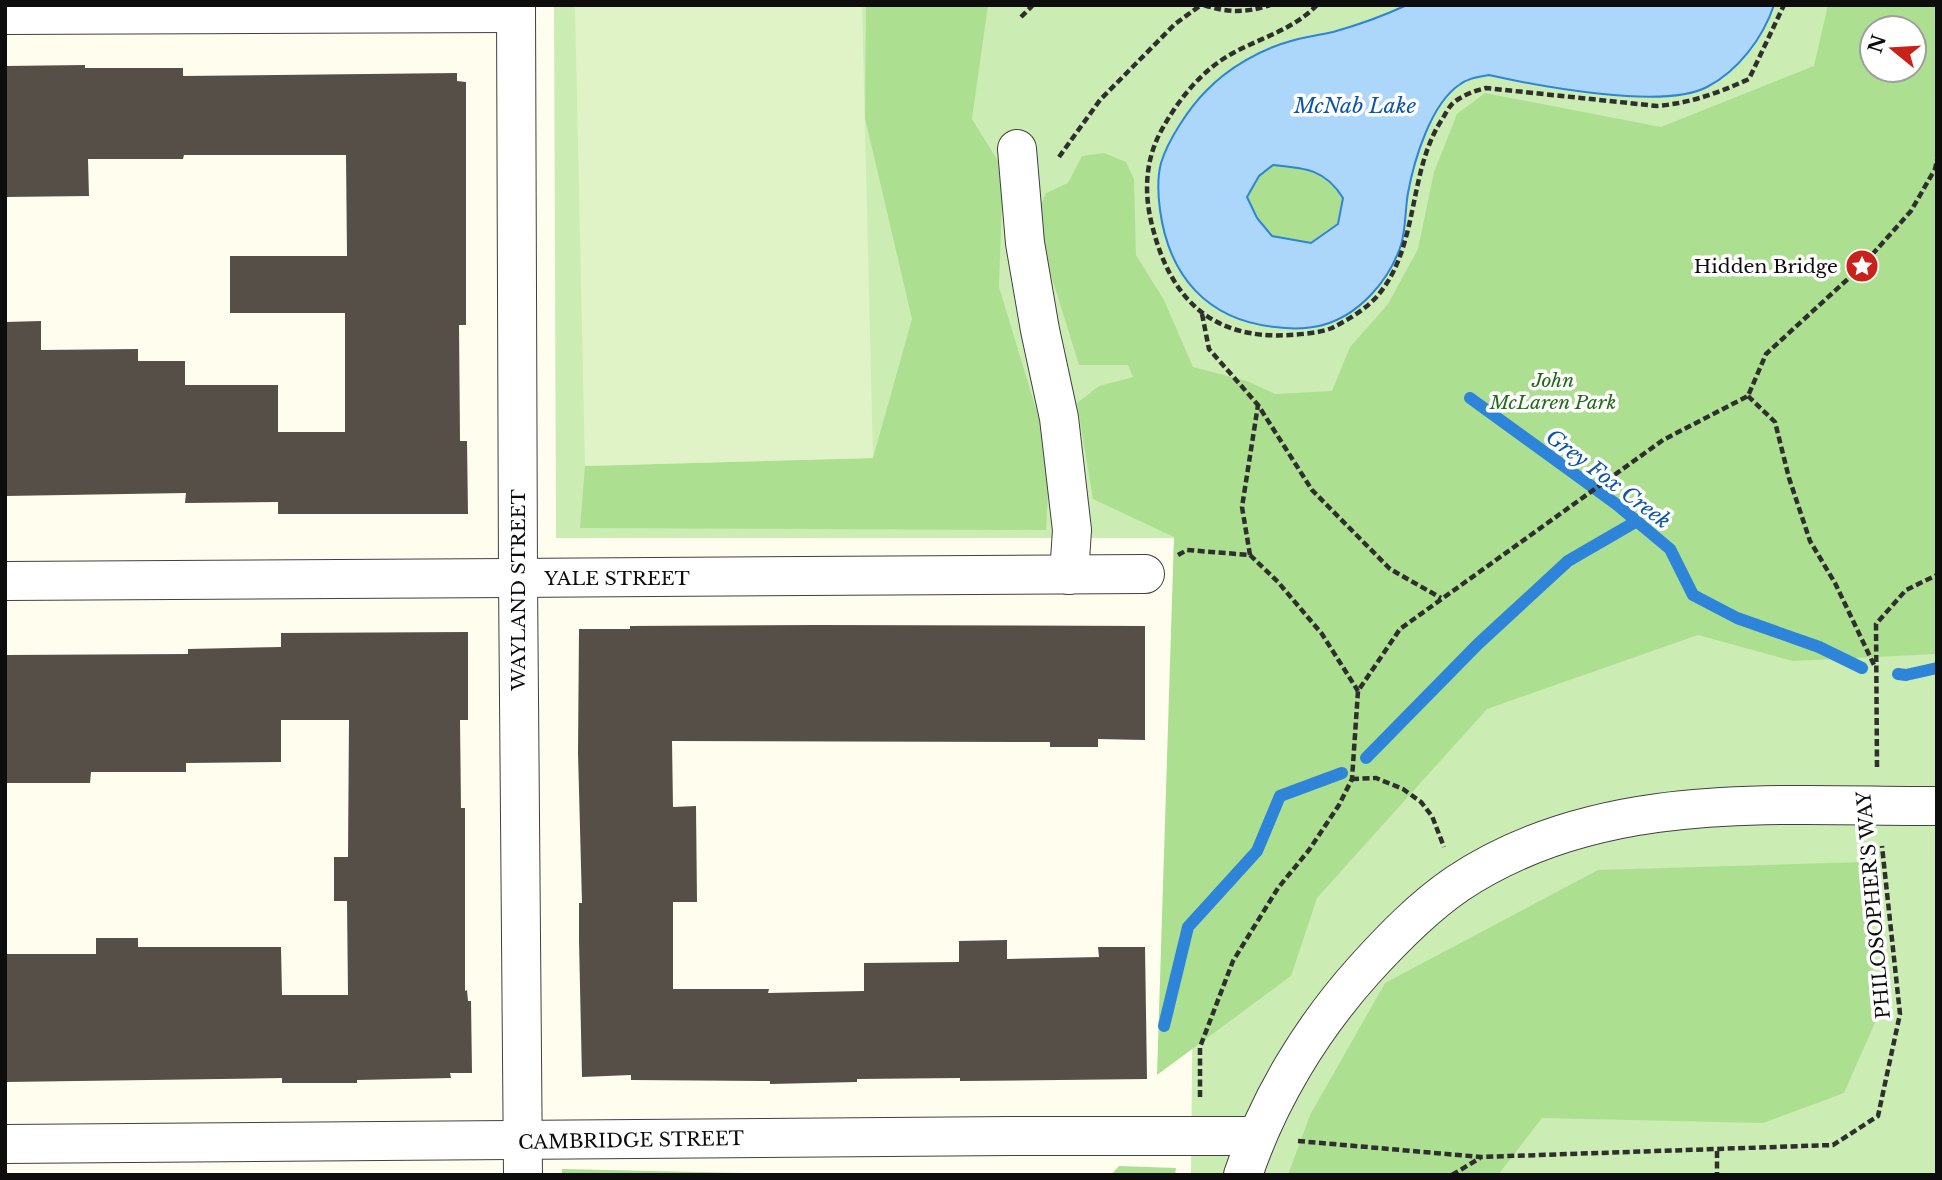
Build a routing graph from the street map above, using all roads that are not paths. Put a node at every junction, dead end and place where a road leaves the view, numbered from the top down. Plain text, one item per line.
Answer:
1 (516, 9) edge
2 (5, 15) edge
3 (1017, 149) dead end
4 (1145, 574) road end
5 (1069, 575) junction
6 (518, 579) junction
7 (5, 581) edge
8 (1937, 806) edge
9 (1256, 1136) junction
10 (5, 1143) edge
11 (523, 1158) edge
12 (1243, 1175) edge

1 - 2 street
1 - 6 street, WAYLAND STREET
3 - 5 street
4 - 5 street, YALE STREET
5 - 6 street, YALE STREET
6 - 7 street, YALE STREET
6 - 11 street, WAYLAND STREET
8 - 9 street
9 - 11 street, CAMBRIDGE STREET
9 - 12 street
10 - 11 street, CAMBRIDGE STREET

